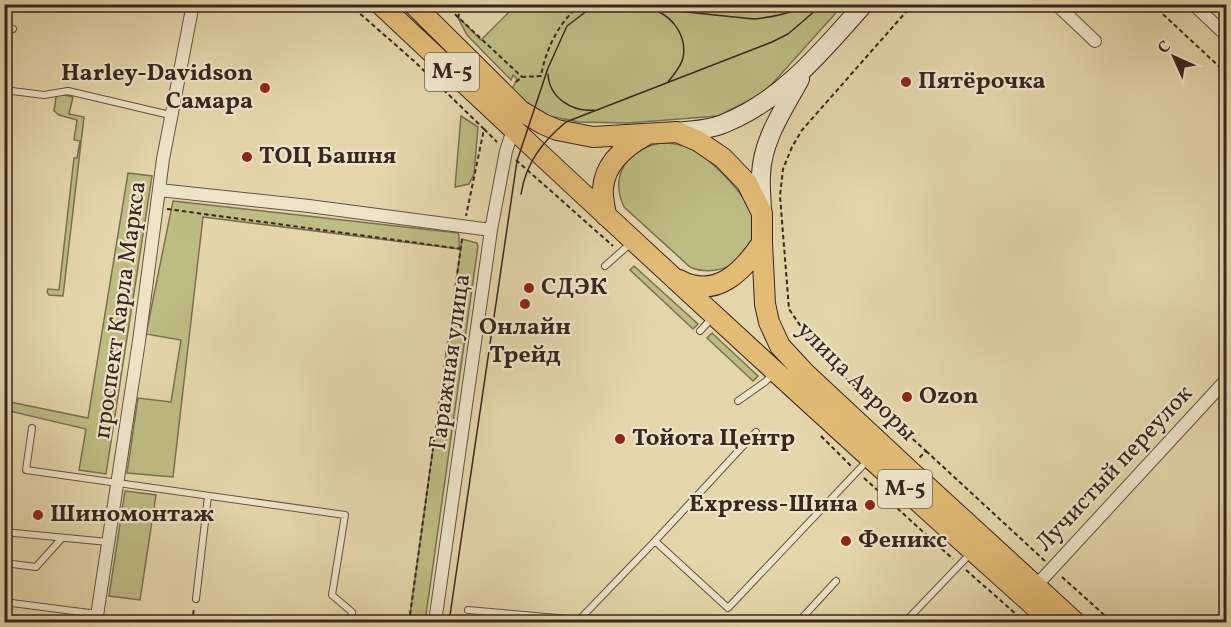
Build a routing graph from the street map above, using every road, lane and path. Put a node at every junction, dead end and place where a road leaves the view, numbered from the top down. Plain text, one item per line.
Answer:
1 (193, 4) edge
2 (349, 4) edge
3 (380, 4) edge
4 (413, 4) edge
5 (444, 4) edge
6 (459, 4) edge
7 (581, 4) edge
8 (864, 4) edge
9 (914, 4) edge
10 (1056, 4) edge
11 (1152, 4) edge
12 (1193, 4) edge
13 (458, 18) junction
14 (4, 28) edge
15 (13, 29) dead end
16 (1227, 35) edge
17 (1095, 41) dead end
18 (806, 69) junction
19 (1227, 73) edge
20 (522, 77) junction
21 (513, 85) dead end
22 (4, 90) edge
23 (170, 116) junction
24 (517, 120) junction
25 (677, 132) junction
26 (647, 135) junction
27 (159, 190) junction
28 (164, 209) dead end
29 (762, 213) junction
30 (606, 216) junction
31 (463, 227) junction
32 (491, 230) junction
33 (634, 240) junction
34 (762, 243) junction
35 (462, 249) junction
36 (605, 266) dead end
37 (677, 279) junction
38 (715, 315) junction
39 (700, 332) dead end
40 (775, 371) junction
41 (1227, 380) edge
42 (738, 401) dead end
43 (32, 429) dead end
44 (756, 432) dead end
45 (926, 451) junction
46 (869, 458) junction
47 (896, 482) junction
48 (117, 483) junction
49 (208, 496) junction
50 (4, 532) edge
51 (62, 538) junction
52 (655, 541) junction
53 (109, 542) junction
54 (973, 551) junction
55 (4, 563) edge
56 (1053, 568) junction
57 (836, 581) dead end
58 (1035, 587) junction
59 (196, 599) dead end
60 (4, 602) edge
61 (194, 609) dead end
62 (468, 610) dead end
63 (502, 613) junction
64 (96, 618) edge
65 (192, 622) edge
66 (352, 622) edge
67 (409, 622) edge
68 (435, 622) edge
69 (501, 622) edge
70 (807, 622) edge
71 (905, 622) edge
72 (1050, 622) edge
73 (1075, 622) edge
74 (1112, 622) edge

1 - 23 street, проспект Карла Маркса
2 - 31 path
3 - 24 main road, улица Авроры / М-5
4 - 24 main road, улица Авроры / М-5
5 - 13 path
6 - 13 path
7 - 20 path
8 - 18 main road
9 - 45 path
10 - 17 street
11 - 19 path
12 - 16 street
13 - 20 path
14 - 15 lane
18 - 25 main road
18 - 29 main road
20 - 21 path
22 - 23 lane
23 - 27 street, проспект Карла Маркса
24 - 26 main road, улица Авроры / М-5
24 - 30 main road, улица Авроры / М-5
24 - 32 street, Гаражная улица
25 - 26 main road, улица Авроры / М-5
25 - 29 main road, улица Авроры / М-5
26 - 30 main road
27 - 31 street
27 - 48 street, проспект Карла Маркса
28 - 35 path
29 - 34 main road, улица Авроры / М-5
30 - 33 main road, улица Авроры / М-5
31 - 32 street
31 - 35 path
32 - 68 street, Гаражная улица
33 - 36 lane
33 - 37 main road, улица Авроры / М-5
34 - 37 main road
34 - 47 main road, улица Авроры / М-5
35 - 67 path
37 - 38 main road, улица Авроры / М-5
38 - 39 lane
38 - 40 main road, улица Авроры / М-5
40 - 42 lane
40 - 46 main road, улица Авроры / М-5
41 - 56 street, Лучистый переулок
43 - 48 lane
44 - 52 lane
45 - 47 path
45 - 56 path
46 - 47 main road, улица Авроры / М-5
46 - 52 lane
47 - 54 main road, улица Авроры / М-5
47 - 58 main road, улица Авроры / М-5
48 - 49 lane
48 - 53 street, проспект Карла Маркса
49 - 59 lane
49 - 66 lane
50 - 51 lane
51 - 53 lane
51 - 55 lane
52 - 63 lane
53 - 64 street, проспект Карла Маркса
54 - 71 lane
54 - 72 main road, улица Авроры / М-5
56 - 58 street, Лучистый переулок
56 - 74 path
57 - 70 lane
58 - 73 main road, улица Авроры / М-5
60 - 64 lane
61 - 65 path
62 - 63 lane
63 - 69 lane

